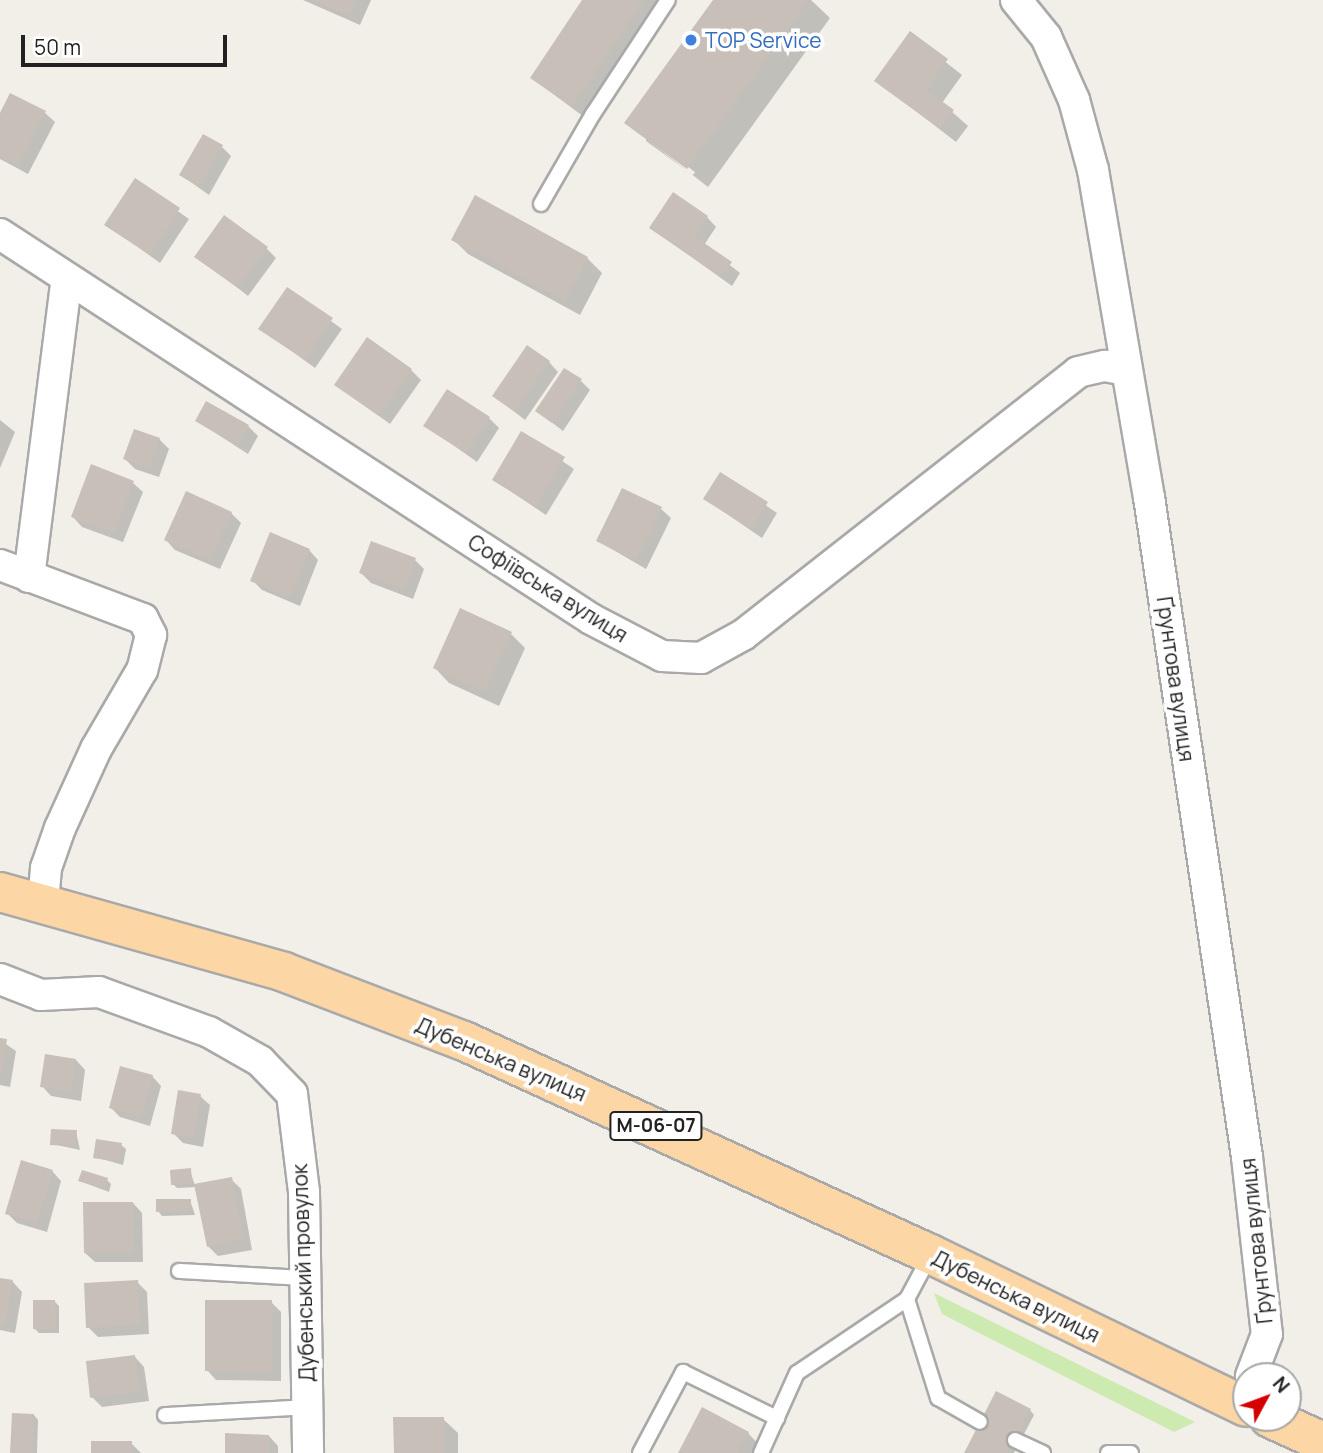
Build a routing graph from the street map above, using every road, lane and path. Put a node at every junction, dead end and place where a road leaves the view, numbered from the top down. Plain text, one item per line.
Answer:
1 (668, 0) edge
2 (1016, 0) edge
3 (541, 204) dead end
4 (0, 234) edge
5 (67, 278) junction
6 (1126, 370) junction
7 (0, 565) edge
8 (29, 577) junction
9 (0, 892) edge
10 (43, 903) junction
11 (0, 979) edge
12 (930, 1254) junction
13 (178, 1271) dead end
14 (305, 1278) junction
15 (907, 1300) junction
16 (1260, 1362) edge
17 (1232, 1390) edge
18 (307, 1407) junction
19 (165, 1415) dead end
20 (777, 1418) junction
21 (980, 1422) dead end
22 (1302, 1429) edge
23 (1015, 1440) dead end
24 (1323, 1442) edge
25 (308, 1453) edge
26 (640, 1453) edge
27 (761, 1453) edge
28 (1042, 1453) edge
29 (1108, 1453) edge
30 (1131, 1453) edge

1 - 3 lane
2 - 6 street, Ґрунтова вулиця
4 - 5 street, Софіївська вулиця
5 - 6 street, Софіївська вулиця
5 - 8 street
6 - 16 street, Ґрунтова вулиця
7 - 8 street
8 - 10 street
9 - 10 main road, Дубенська вулиця / М-06-07
10 - 12 main road, Дубенська вулиця / М-06-07
11 - 14 street, Дубенський провулок
12 - 15 lane
12 - 17 main road, Дубенська вулиця / М-06-07
13 - 14 lane
14 - 18 street, Дубенський провулок
15 - 20 lane
15 - 21 lane
18 - 19 lane
18 - 25 street, Дубенський провулок
20 - 26 lane
20 - 27 lane
22 - 24 main road, Дубенська вулиця / М-06-07
23 - 28 lane
29 - 30 lane

